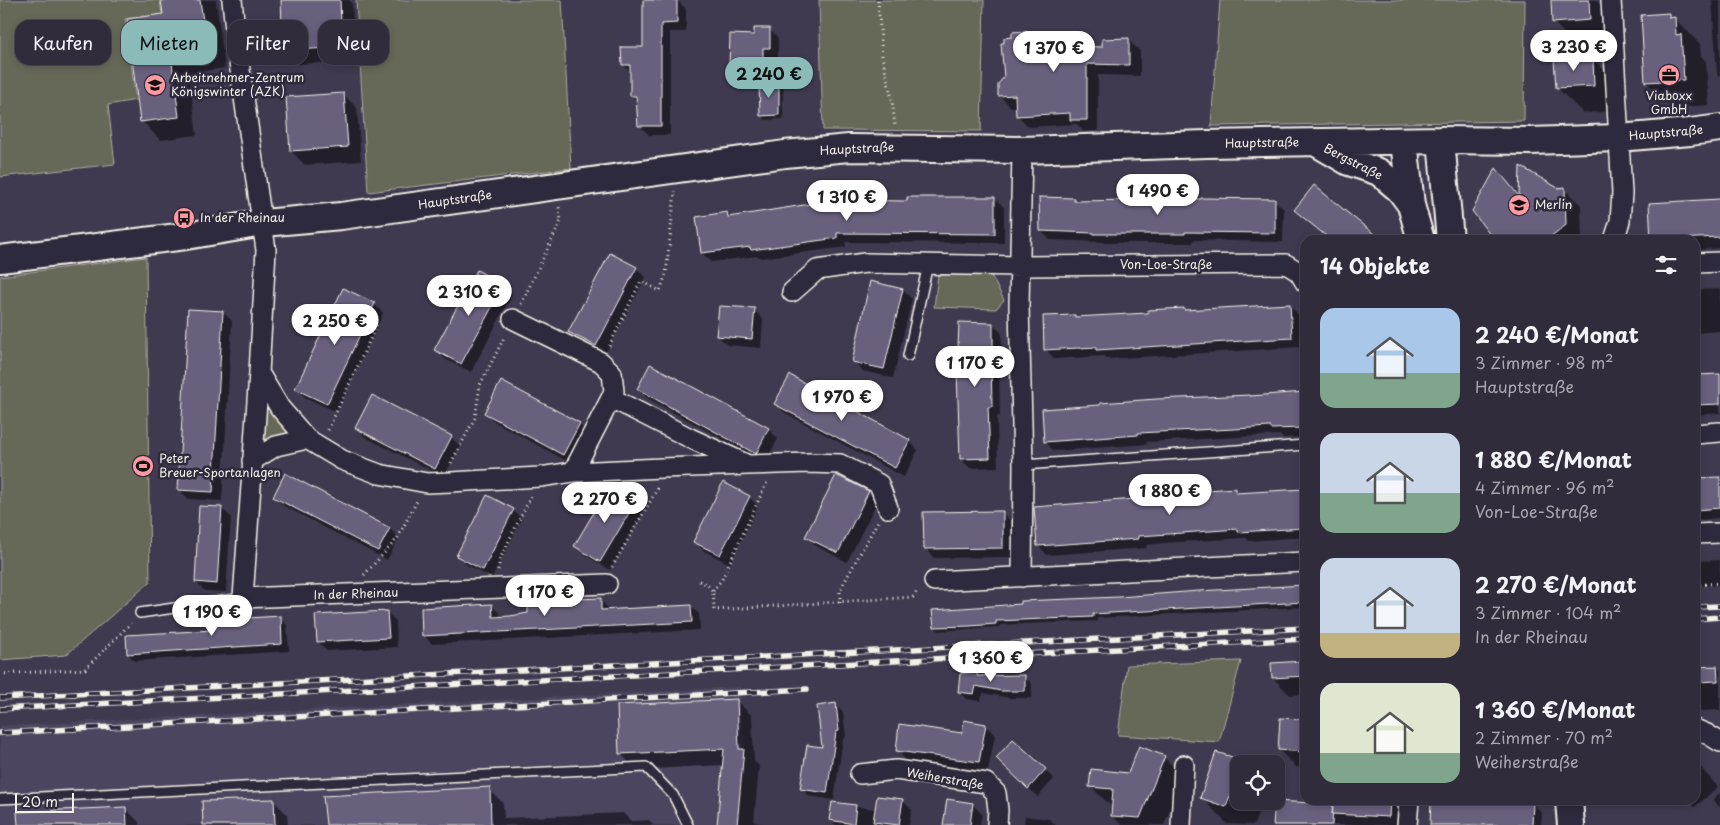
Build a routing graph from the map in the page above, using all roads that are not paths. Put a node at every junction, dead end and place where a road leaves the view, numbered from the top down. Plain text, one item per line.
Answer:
1 (232, 0) edge
2 (1611, 0) edge
3 (1720, 128) edge
4 (1618, 138) junction
5 (1441, 140) junction
6 (1404, 141) junction
7 (1315, 142) junction
8 (1022, 150) junction
9 (1411, 205) junction
10 (263, 223) junction
11 (1420, 235) edge
12 (1450, 235) edge
13 (1616, 235) edge
14 (0, 259) edge
15 (1720, 262) edge
16 (1700, 263) edge
17 (928, 264) junction
18 (1019, 266) junction
19 (1300, 274) edge
20 (792, 292) dead end
21 (513, 319) road end
22 (908, 356) dead end
23 (260, 373) junction
24 (611, 398) junction
25 (1720, 432) edge
26 (1700, 434) edge
27 (313, 443) junction
28 (1300, 445) edge
29 (252, 461) junction
30 (750, 465) junction
31 (1023, 465) junction
32 (573, 472) junction
33 (888, 508) road end
34 (1720, 533) edge
35 (1700, 534) edge
36 (1300, 562) edge
37 (1022, 577) junction
38 (934, 581) dead end
39 (607, 584) dead end
40 (243, 598) junction
41 (140, 613) road end
42 (1700, 731) edge
43 (1720, 742) edge
44 (1184, 765) dead end
45 (860, 774) dead end
46 (0, 799) edge
47 (1409, 805) edge
48 (1569, 805) edge
49 (688, 825) edge
50 (997, 825) edge
51 (1181, 825) edge
52 (1407, 825) edge
53 (1571, 825) edge

1 - 10 street
2 - 4 street
3 - 4 main road, Hauptstraße
4 - 5 main road, Hauptstraße
4 - 13 street
5 - 6 main road, Hauptstraße
5 - 12 main road
6 - 7 main road, Hauptstraße
6 - 9 main road, Bergstraße
7 - 8 main road, Hauptstraße
7 - 9 main road, Bergstraße
8 - 10 main road, Hauptstraße
8 - 18 street
9 - 11 main road, Bergstraße
10 - 14 main road, Hauptstraße
10 - 23 street
15 - 16 street
17 - 18 street, Von-Loe-Straße
17 - 20 street, Von-Loe-Straße
17 - 22 lane
18 - 19 street, Von-Loe-Straße
18 - 31 street
21 - 24 street
23 - 27 street
23 - 29 street
24 - 30 street
24 - 32 street
25 - 26 street
27 - 29 street
27 - 32 street
28 - 31 lane
29 - 40 street
30 - 32 street
30 - 33 street
31 - 37 street
34 - 35 street
36 - 37 street
37 - 38 street
39 - 40 street, In der Rheinau
40 - 41 lane
42 - 43 street
44 - 51 street
45 - 50 street, Weiherstraße
46 - 49 lane
47 - 52 street
48 - 53 main road

